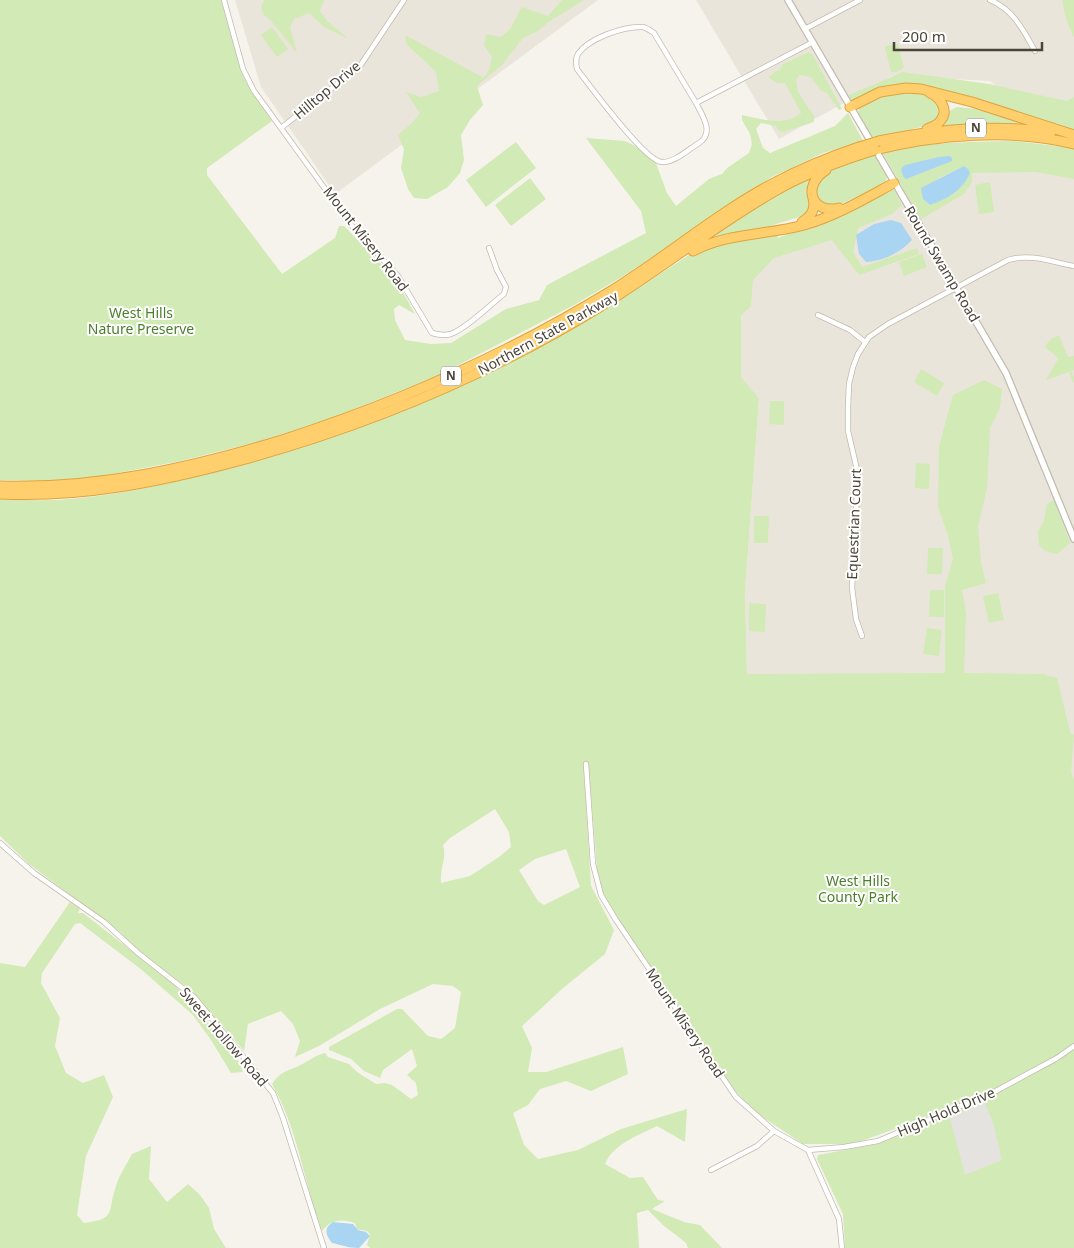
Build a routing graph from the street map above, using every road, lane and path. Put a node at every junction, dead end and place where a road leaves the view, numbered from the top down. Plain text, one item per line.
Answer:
1 (224, 0) edge
2 (404, 0) edge
3 (788, 0) edge
4 (860, 0) edge
5 (990, 0) edge
6 (805, 29) junction
7 (813, 42) junction
8 (1035, 52) dead end
9 (696, 103) junction
10 (850, 107) junction
11 (281, 128) junction
12 (908, 135) junction
13 (1074, 135) edge
14 (882, 144) junction
15 (1074, 144) edge
16 (860, 150) junction
17 (851, 157) junction
18 (894, 183) junction
19 (813, 198) junction
20 (852, 205) junction
21 (788, 228) junction
22 (489, 248) dead end
23 (1074, 266) edge
24 (647, 277) junction
25 (957, 288) junction
26 (818, 315) dead end
27 (865, 342) junction
28 (0, 486) edge
29 (0, 494) edge
30 (1073, 535) edge
31 (862, 636) dead end
32 (586, 764) dead end
33 (0, 843) edge
34 (1074, 1046) edge
35 (774, 1130) junction
36 (808, 1150) junction
37 (711, 1170) dead end
38 (324, 1248) edge
39 (842, 1248) edge

1 - 11 street, Mount Misery Road
2 - 11 street, Hilltop Drive
3 - 6 street, Round Swamp Road
4 - 6 street
5 - 8 street
6 - 7 street, Round Swamp Road
7 - 9 street
7 - 10 street, Round Swamp Road
9 - 9 street
10 - 12 highway
10 - 13 highway
10 - 18 street, Round Swamp Road
11 - 22 street, Mount Misery Road
12 - 13 highway, Northern State Parkway / N
12 - 14 highway, Northern State Parkway / N
14 - 15 highway, Northern State Parkway / N
14 - 16 highway, Northern State Parkway / N, bridge
16 - 17 highway, Northern State Parkway / N
16 - 28 highway, Northern State Parkway / N
17 - 19 highway
17 - 24 highway, Northern State Parkway / N
18 - 20 highway
18 - 25 street, Round Swamp Road
19 - 20 highway
19 - 21 highway
20 - 21 highway
21 - 24 highway
23 - 25 street, Equestrian Court
24 - 29 highway, Northern State Parkway / N
25 - 27 street, Equestrian Court
25 - 30 street, Round Swamp Road
26 - 27 street
27 - 31 street, Equestrian Court
32 - 35 street, Mount Misery Road
33 - 38 street, Sweet Hollow Road
34 - 36 street, High Hold Drive
35 - 36 street, Mount Misery Road
35 - 37 street
36 - 39 street

